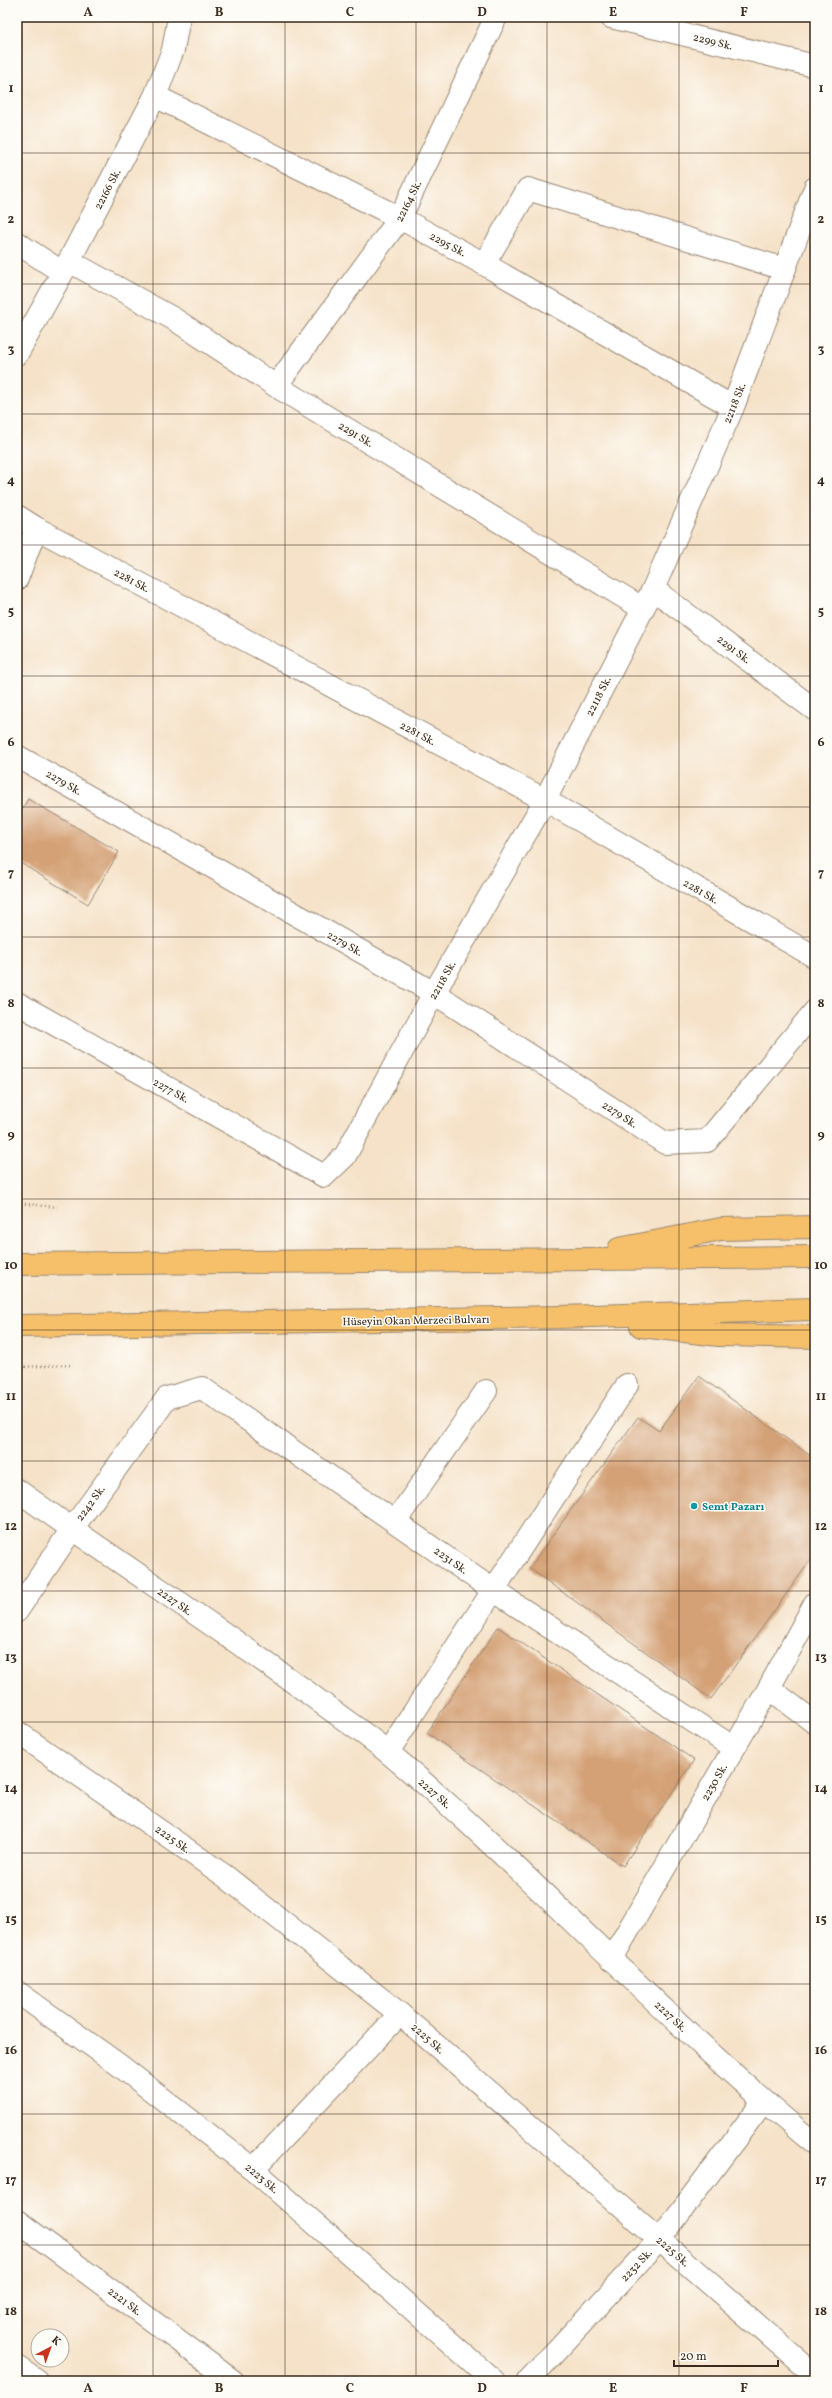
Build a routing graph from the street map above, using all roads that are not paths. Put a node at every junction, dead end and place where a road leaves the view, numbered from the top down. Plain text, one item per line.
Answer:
1 (179, 17) edge
2 (496, 17) edge
3 (611, 17) edge
4 (815, 66) edge
5 (155, 96) junction
6 (815, 188) edge
7 (400, 218) junction
8 (17, 243) edge
9 (484, 264) junction
10 (66, 266) junction
11 (784, 269) junction
12 (17, 354) edge
13 (276, 386) junction
14 (733, 407) junction
15 (17, 516) edge
16 (36, 528) junction
17 (17, 579) edge
18 (653, 588) junction
19 (642, 608) junction
20 (815, 710) edge
21 (17, 756) edge
22 (545, 800) junction
23 (815, 957) edge
24 (434, 993) junction
25 (17, 1004) edge
26 (815, 1011) edge
27 (324, 1176) joint
28 (815, 1227) edge
29 (815, 1257) edge
30 (565, 1260) junction
31 (17, 1264) edge
32 (815, 1309) edge
33 (560, 1317) junction
34 (17, 1326) edge
35 (815, 1337) edge
36 (627, 1385) dead end
37 (486, 1391) dead end
38 (167, 1398) joint
39 (17, 1490) edge
40 (395, 1522) junction
41 (72, 1529) junction
42 (493, 1590) junction
43 (815, 1603) edge
44 (17, 1611) edge
45 (769, 1688) junction
46 (815, 1723) edge
47 (17, 1732) edge
48 (734, 1748) junction
49 (388, 1752) junction
50 (611, 1960) junction
51 (17, 1992) edge
52 (400, 2014) junction
53 (763, 2102) junction
54 (815, 2144) edge
55 (253, 2169) junction
56 (17, 2221) edge
57 (660, 2239) junction
58 (17, 2367) edge
59 (815, 2375) edge
60 (37, 2381) edge
61 (233, 2381) edge
62 (494, 2381) edge
63 (528, 2381) edge

1 - 5 street, 22166 Sk.
2 - 7 street, 22164 Sk.
3 - 4 street, 2299 Sk.
5 - 7 street, 2295 Sk.
5 - 10 street, 22166 Sk.
6 - 11 street, 22118 Sk.
7 - 9 street, 2295 Sk.
7 - 13 street, 22164 Sk.
8 - 10 street, 2291 Sk.
9 - 11 street
9 - 14 street, 2295 Sk.
10 - 12 street, 22166 Sk.
10 - 13 street, 2291 Sk.
11 - 14 street, 22118 Sk.
13 - 19 street, 2291 Sk.
14 - 18 street, 22118 Sk.
15 - 16 street, 2281 Sk.
16 - 17 street
16 - 22 street, 2281 Sk.
18 - 19 street, 22118 Sk.
18 - 20 street, 2291 Sk.
19 - 22 street, 22118 Sk.
21 - 24 street, 2279 Sk.
22 - 23 street, 2281 Sk.
22 - 24 street, 22118 Sk.
24 - 26 street, 2279 Sk.
24 - 27 street, 22118 Sk.
25 - 27 street, 2277 Sk.
28 - 30 main road
29 - 30 main road
30 - 31 main road
32 - 33 main road, Hüseyin Okan Merzeci Bulvarı
33 - 34 main road, Hüseyin Okan Merzeci Bulvarı
33 - 35 main road
36 - 42 street
37 - 40 street
38 - 40 street, 2231 Sk.
38 - 41 street, 2242 Sk.
39 - 41 street, 2227 Sk.
40 - 42 street, 2231 Sk.
41 - 44 street, 2242 Sk.
41 - 49 street, 2227 Sk.
42 - 48 street, 2231 Sk.
42 - 49 street
43 - 45 street, 2230 Sk.
45 - 46 street
45 - 48 street, 2230 Sk.
47 - 52 street, 2225 Sk.
48 - 50 street, 2230 Sk.
49 - 50 street, 2227 Sk.
50 - 53 street, 2227 Sk.
51 - 55 street, 2223 Sk.
52 - 55 street
52 - 57 street, 2225 Sk.
53 - 54 street, 2227 Sk.
53 - 57 street, 2232 Sk.
55 - 62 street, 2223 Sk.
56 - 61 street, 2221 Sk.
57 - 59 street, 2225 Sk.
57 - 63 street, 2232 Sk.
58 - 60 street

